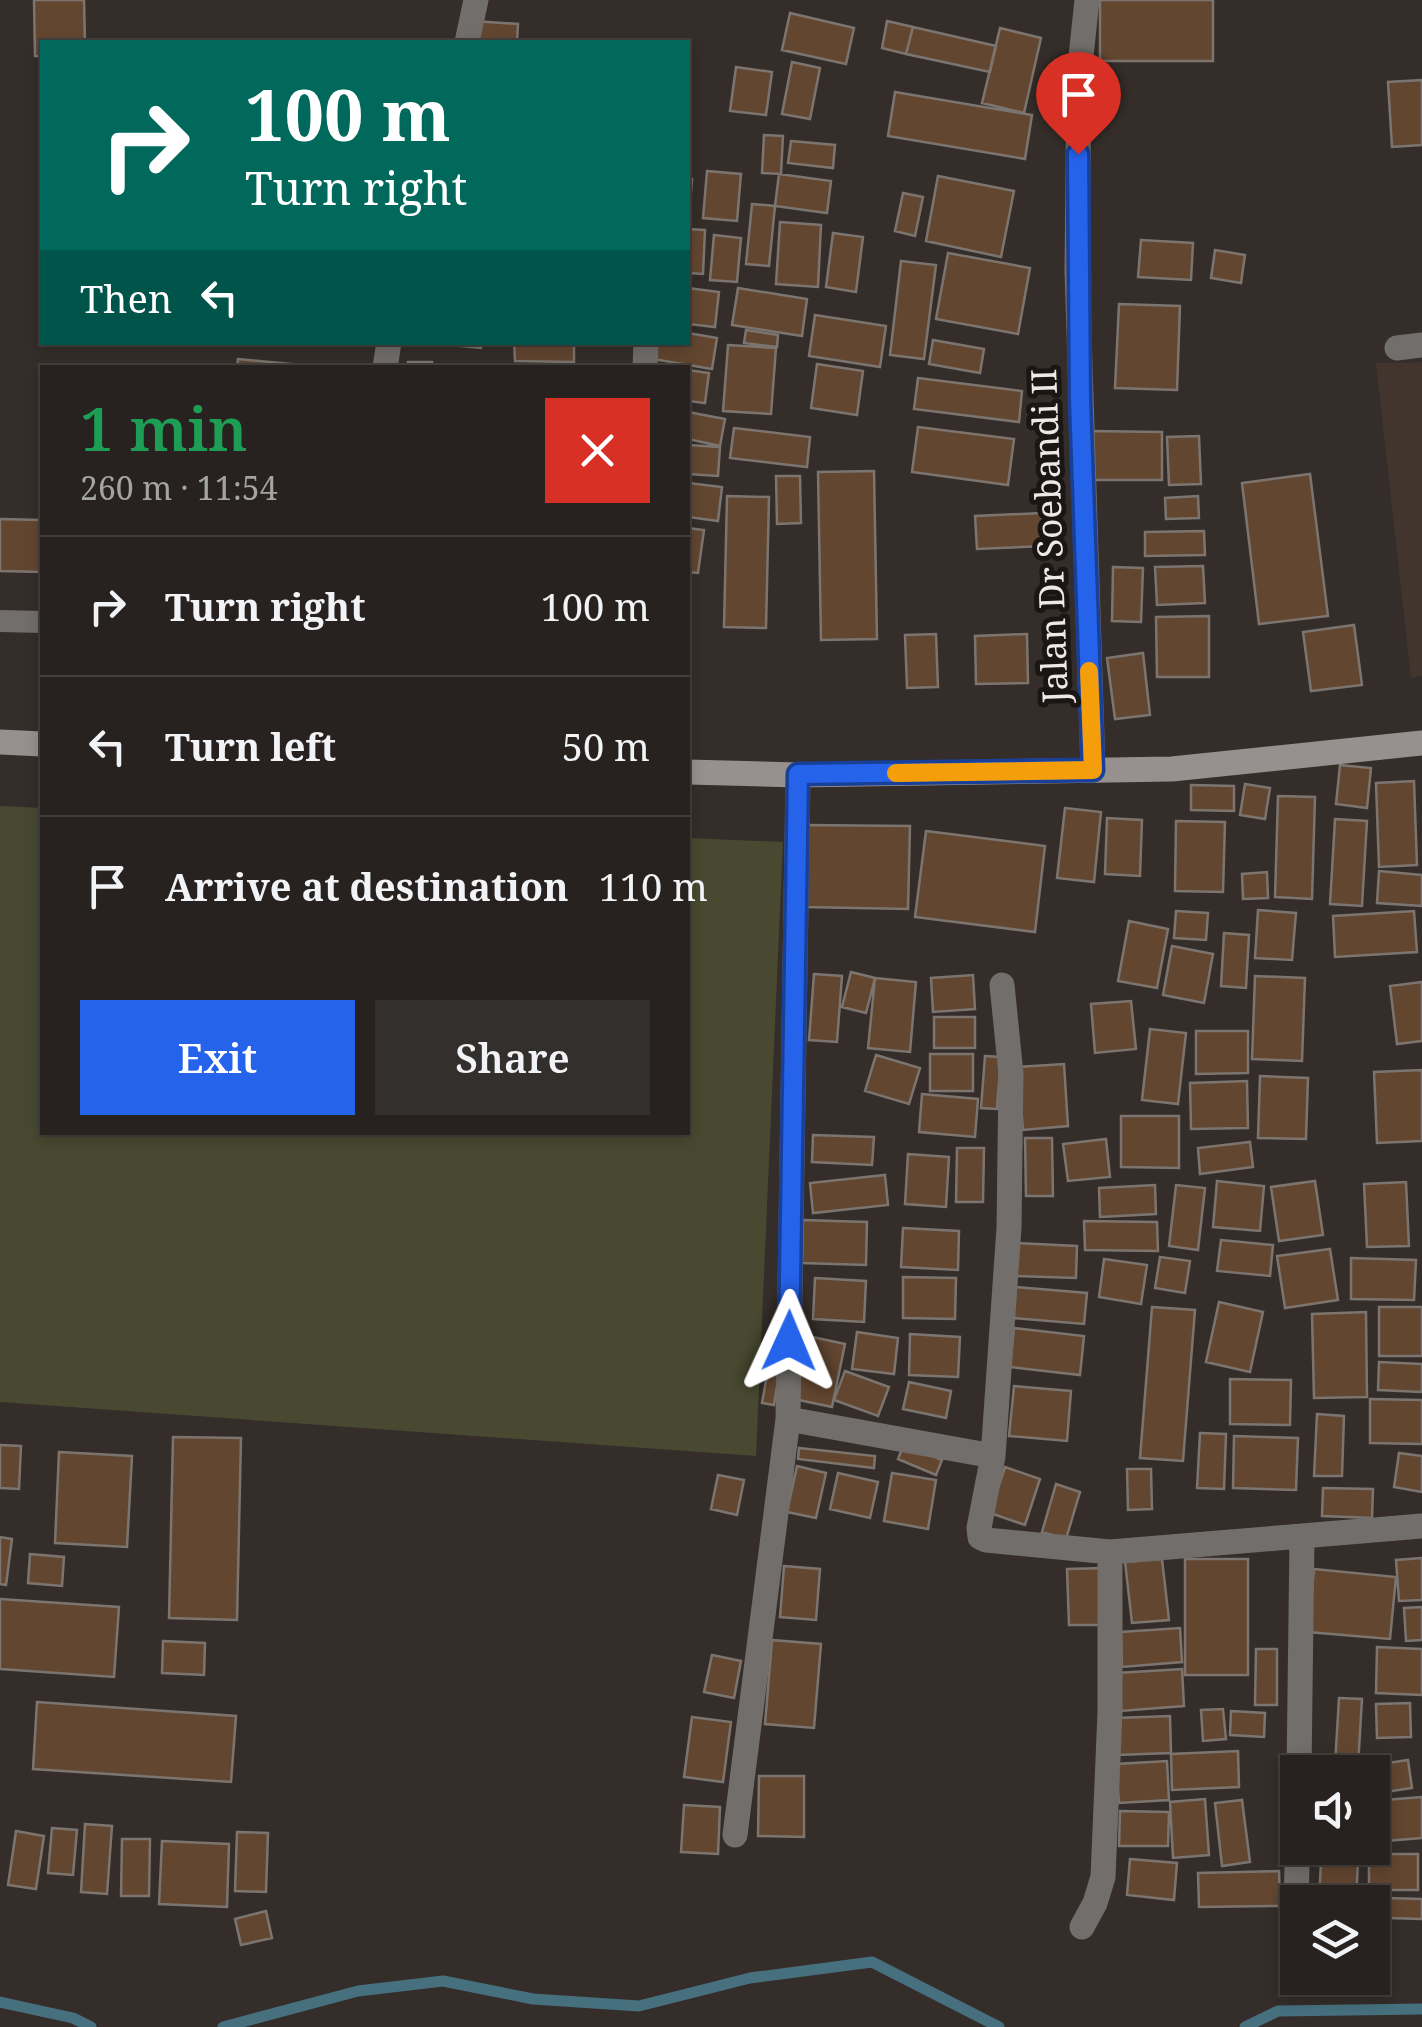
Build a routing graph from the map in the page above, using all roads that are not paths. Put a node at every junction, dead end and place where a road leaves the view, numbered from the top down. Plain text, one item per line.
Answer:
1 (476, 0) edge
2 (1087, 0) edge
3 (466, 40) edge
4 (0, 621) edge
5 (40, 622) edge
6 (0, 742) edge
7 (1422, 742) edge
8 (40, 744) edge
9 (1093, 770) junction
10 (690, 772) edge
11 (798, 774) junction
12 (1002, 985) dead end
13 (788, 1419) junction
14 (994, 1456) junction
15 (1422, 1526) edge
16 (1302, 1537) junction
17 (1110, 1552) junction
18 (1299, 1755) edge
19 (735, 1835) dead end
20 (1082, 1928) dead end

1 - 3 street
2 - 9 street, Jalan Dr Soebandi II
4 - 5 lane
6 - 8 main road
7 - 9 main road
9 - 11 main road
10 - 11 main road
11 - 13 street
12 - 14 street
13 - 14 street
13 - 19 street
14 - 17 street
15 - 16 street
16 - 17 street
16 - 18 street
17 - 20 street

